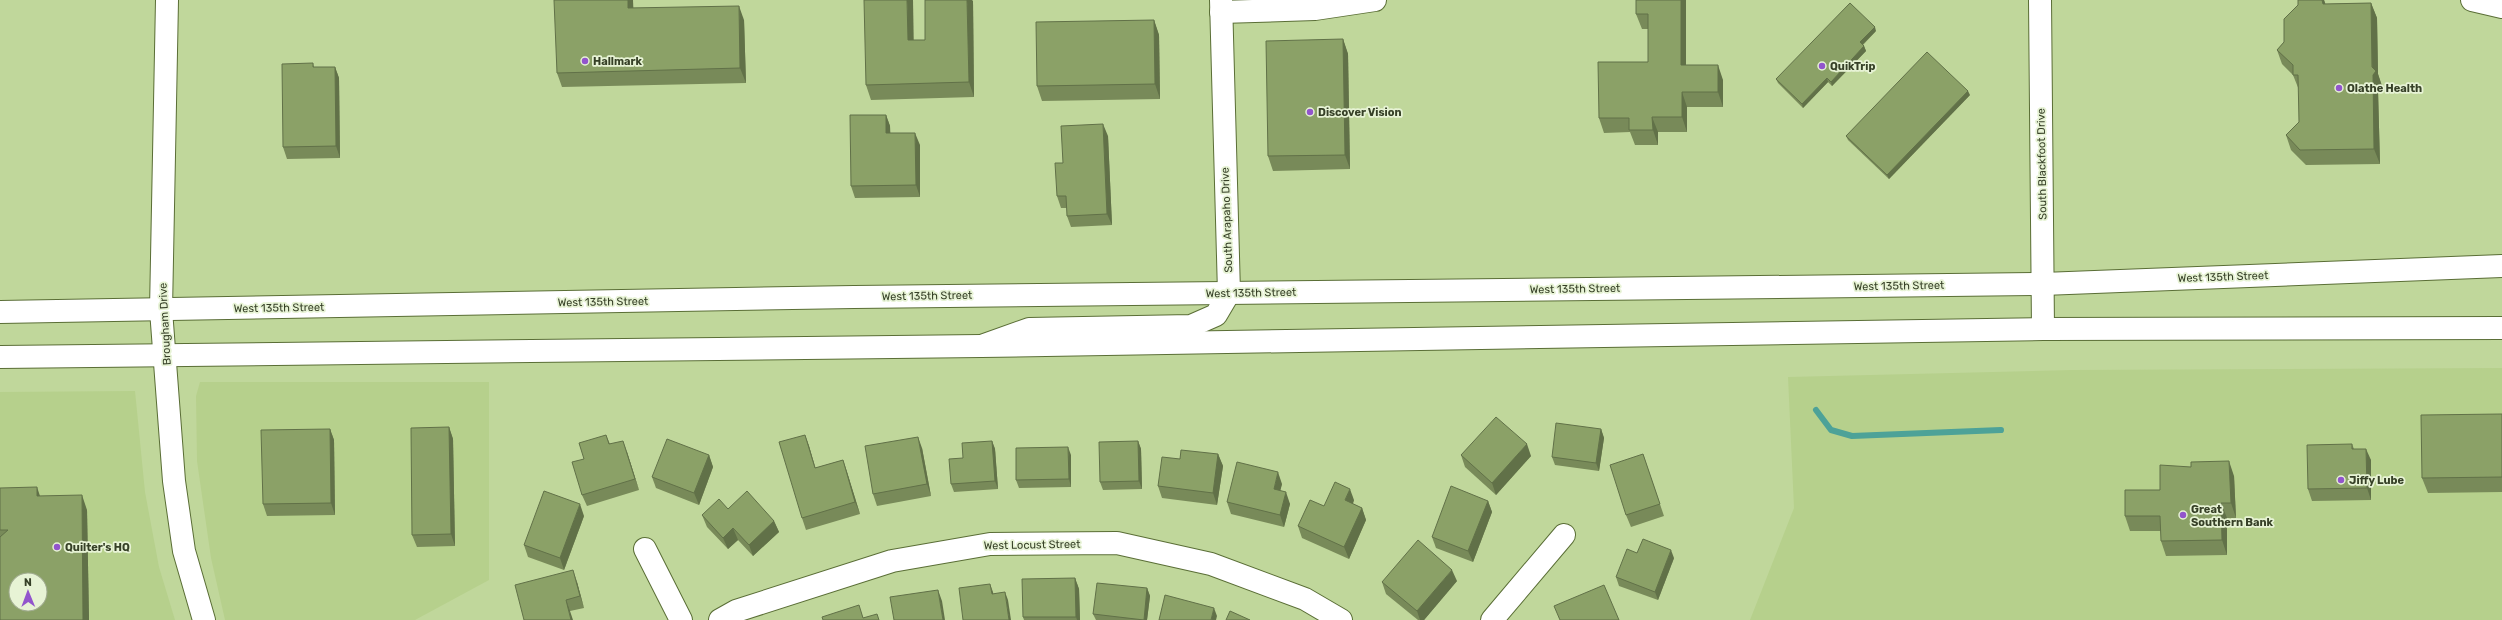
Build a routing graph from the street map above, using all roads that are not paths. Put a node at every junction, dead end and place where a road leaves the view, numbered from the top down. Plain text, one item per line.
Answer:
1 (167, 0) edge
2 (1375, 0) edge
3 (2040, 0) edge
4 (2472, 0) edge
5 (1221, 6) edge
6 (2502, 7) edge
7 (2502, 266) edge
8 (2043, 284) junction
9 (1229, 293) junction
10 (162, 310) junction
11 (0, 312) edge
12 (2502, 328) edge
13 (2043, 329) junction
14 (981, 346) junction
15 (166, 355) junction
16 (0, 357) edge
17 (1564, 535) dead end
18 (645, 549) dead end
19 (204, 620) edge
20 (681, 620) edge
21 (720, 620) edge
22 (1340, 620) edge
23 (1492, 620) edge

1 - 10 main road, Brougham Drive
2 - 5 main road
3 - 8 main road, South Blackfoot Drive
4 - 6 main road
5 - 9 main road, South Arapaho Drive
7 - 8 main road, West 135th Street
8 - 9 main road, West 135th Street
8 - 13 main road, South Blackfoot Drive
9 - 10 main road, West 135th Street
9 - 14 main road
10 - 11 main road, West 135th Street
10 - 15 main road, Brougham Drive
12 - 13 main road
13 - 14 main road
14 - 15 main road
15 - 16 main road
15 - 19 main road, Brougham Drive
17 - 23 main road
18 - 20 main road
21 - 22 main road, West Locust Street

